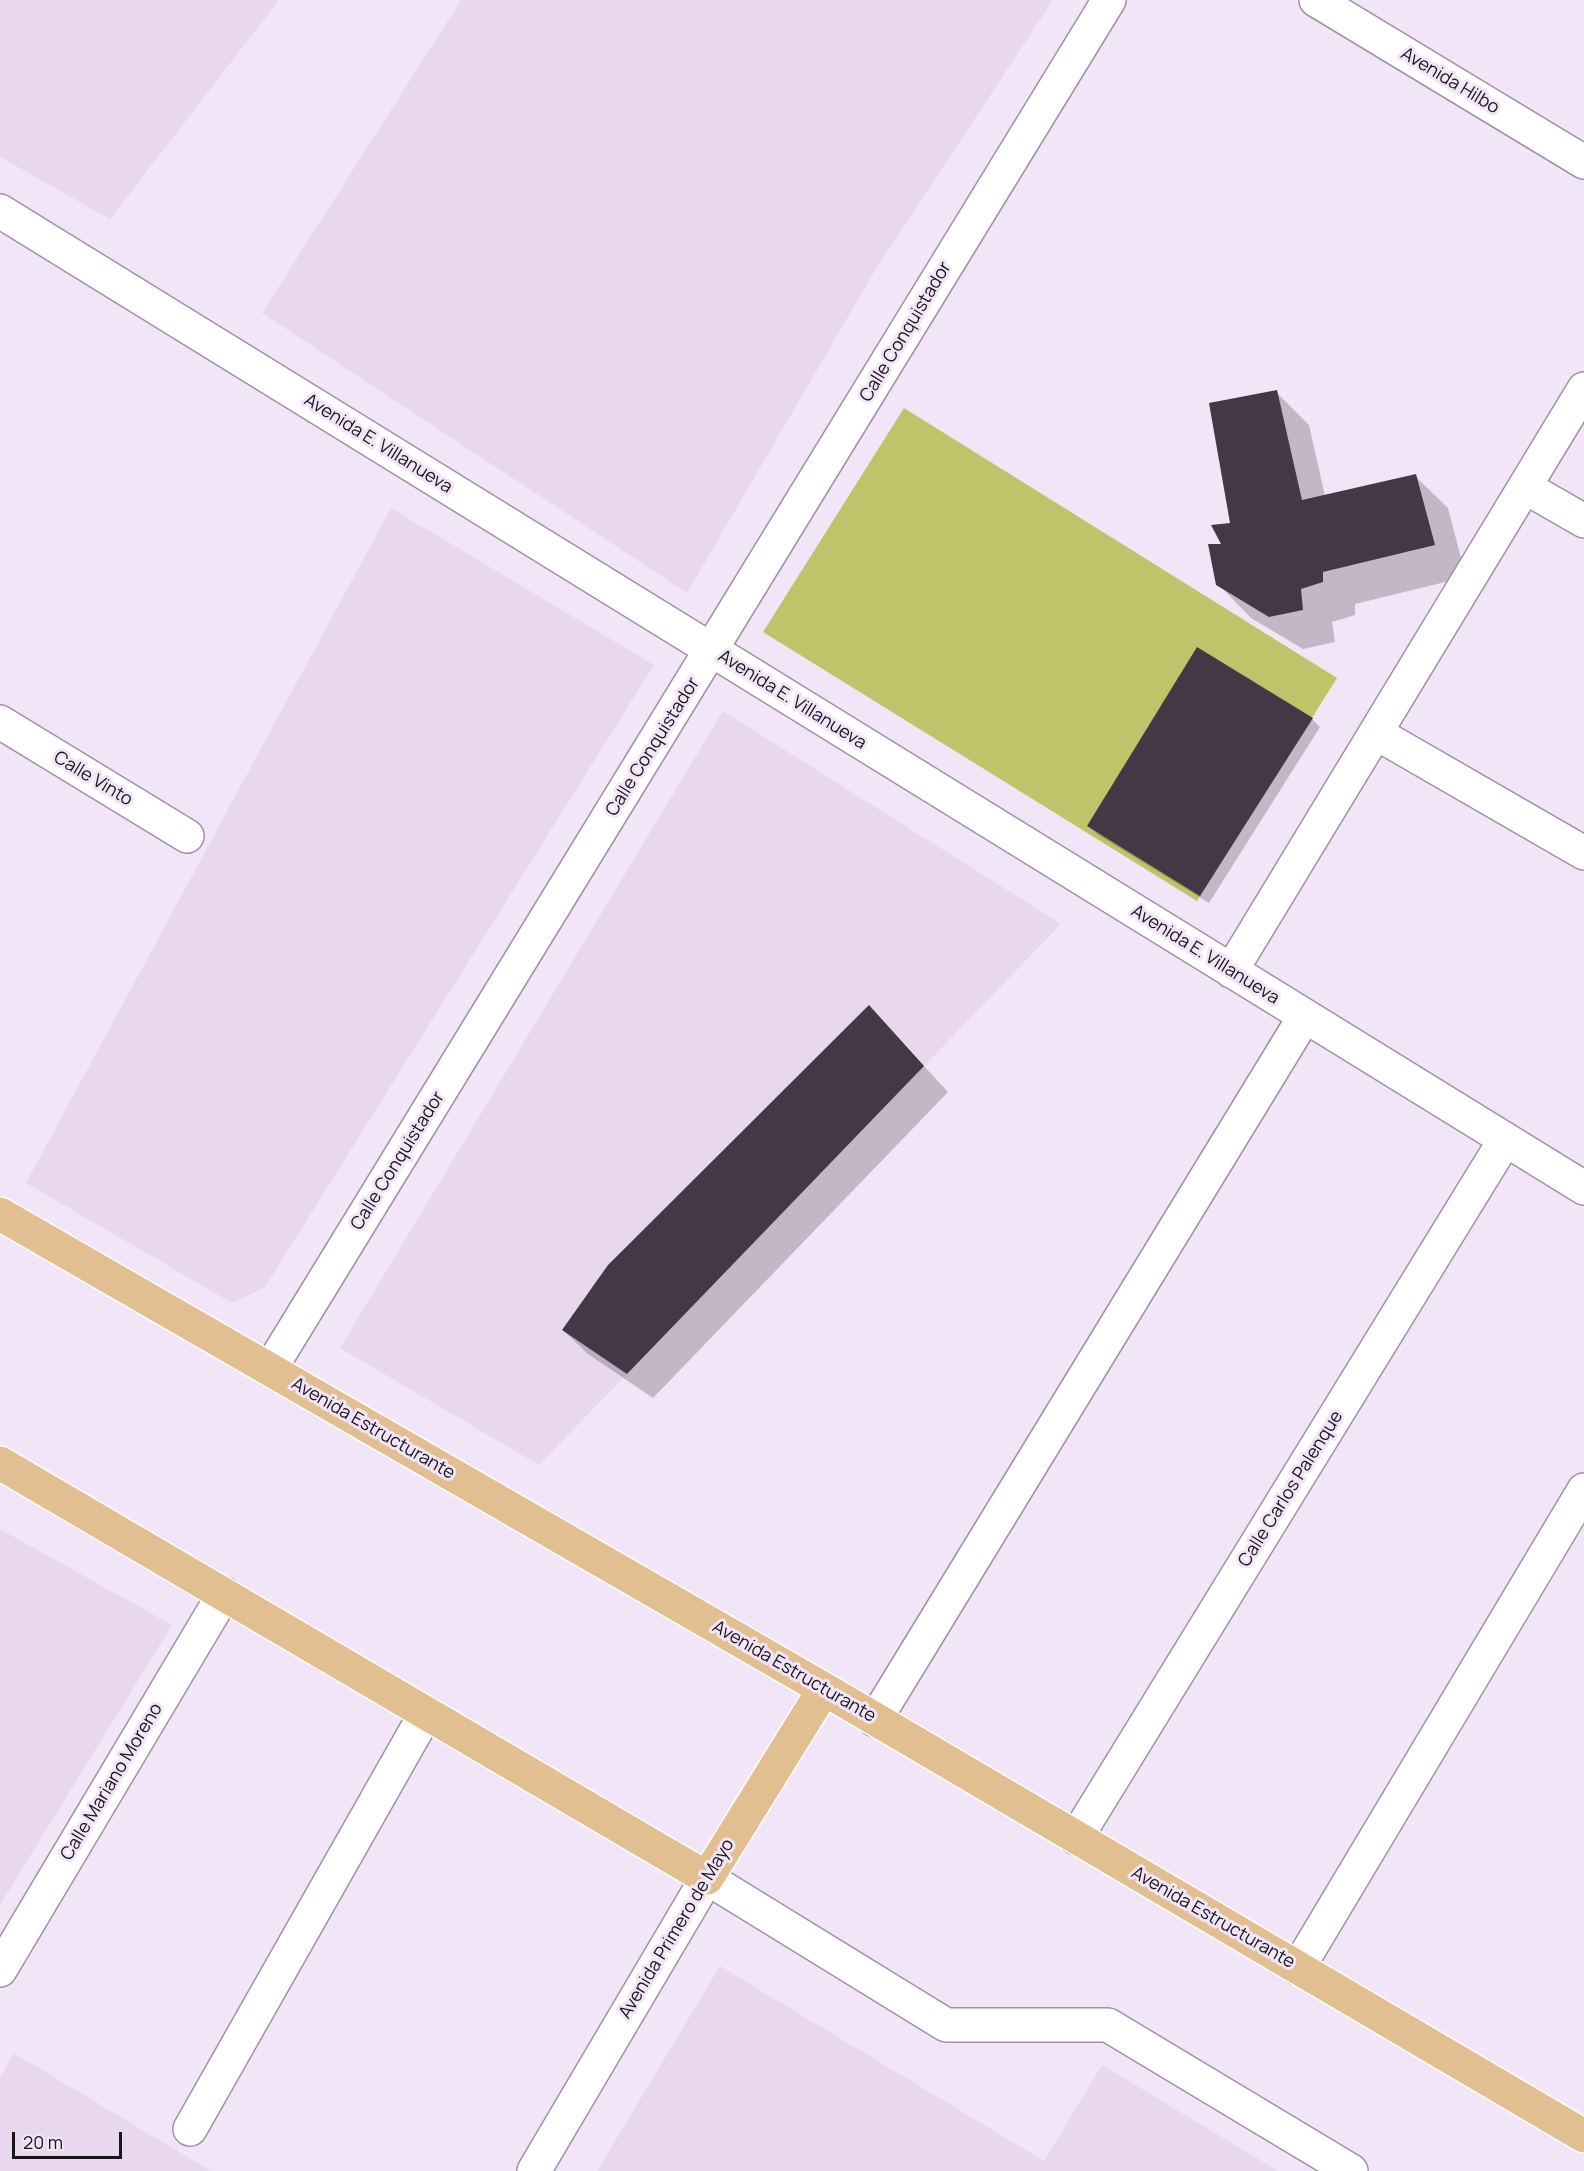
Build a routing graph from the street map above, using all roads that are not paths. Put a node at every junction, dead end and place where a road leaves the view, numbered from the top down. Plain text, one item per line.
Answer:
1 (1109, 0) edge
2 (1316, 0) edge
3 (1584, 162) edge
4 (0, 211) edge
5 (1584, 389) edge
6 (1525, 487) junction
7 (1584, 521) edge
8 (712, 651) junction
9 (0, 722) edge
10 (1376, 733) junction
11 (187, 836) dead end
12 (1584, 853) edge
13 (1231, 971) junction
14 (1305, 1016) junction
15 (1505, 1140) junction
16 (1584, 1188) edge
17 (0, 1214) edge
18 (270, 1369) junction
19 (0, 1463) edge
20 (1584, 1490) edge
21 (224, 1594) junction
22 (824, 1689) junction
23 (426, 1713) junction
24 (875, 1720) junction
25 (1076, 1838) junction
26 (706, 1878) junction
27 (1298, 1968) junction
28 (0, 1970) edge
29 (190, 2129) dead end
30 (1584, 2136) edge
31 (534, 2171) edge
32 (1351, 2171) edge

1 - 8 street, Calle Conquistador
2 - 3 street, Avenida Hilbo
4 - 8 street, Avenida E. Villanueva
5 - 6 street
6 - 7 street
6 - 10 street
8 - 13 street, Avenida E. Villanueva
8 - 18 street, Calle Conquistador
9 - 11 street, Calle Vinto
10 - 12 street
10 - 13 street
13 - 14 street, Avenida E. Villanueva
14 - 15 street, Avenida E. Villanueva
14 - 24 street
15 - 16 street, Avenida E. Villanueva
15 - 25 street, Calle Carlos Palenque
17 - 18 main road, Avenida Estructurante
18 - 22 main road, Avenida Estructurante
19 - 21 main road
20 - 27 street
21 - 23 main road
21 - 28 street, Calle Mariano Moreno
22 - 24 main road, Avenida Estructurante
22 - 26 main road, Avenida Primero de Mayo
23 - 26 main road
23 - 29 street
24 - 25 main road, Avenida Estructurante
25 - 27 main road, Avenida Estructurante
26 - 31 street, Avenida Primero de Mayo
26 - 32 street
27 - 30 main road, Avenida Estructurante

